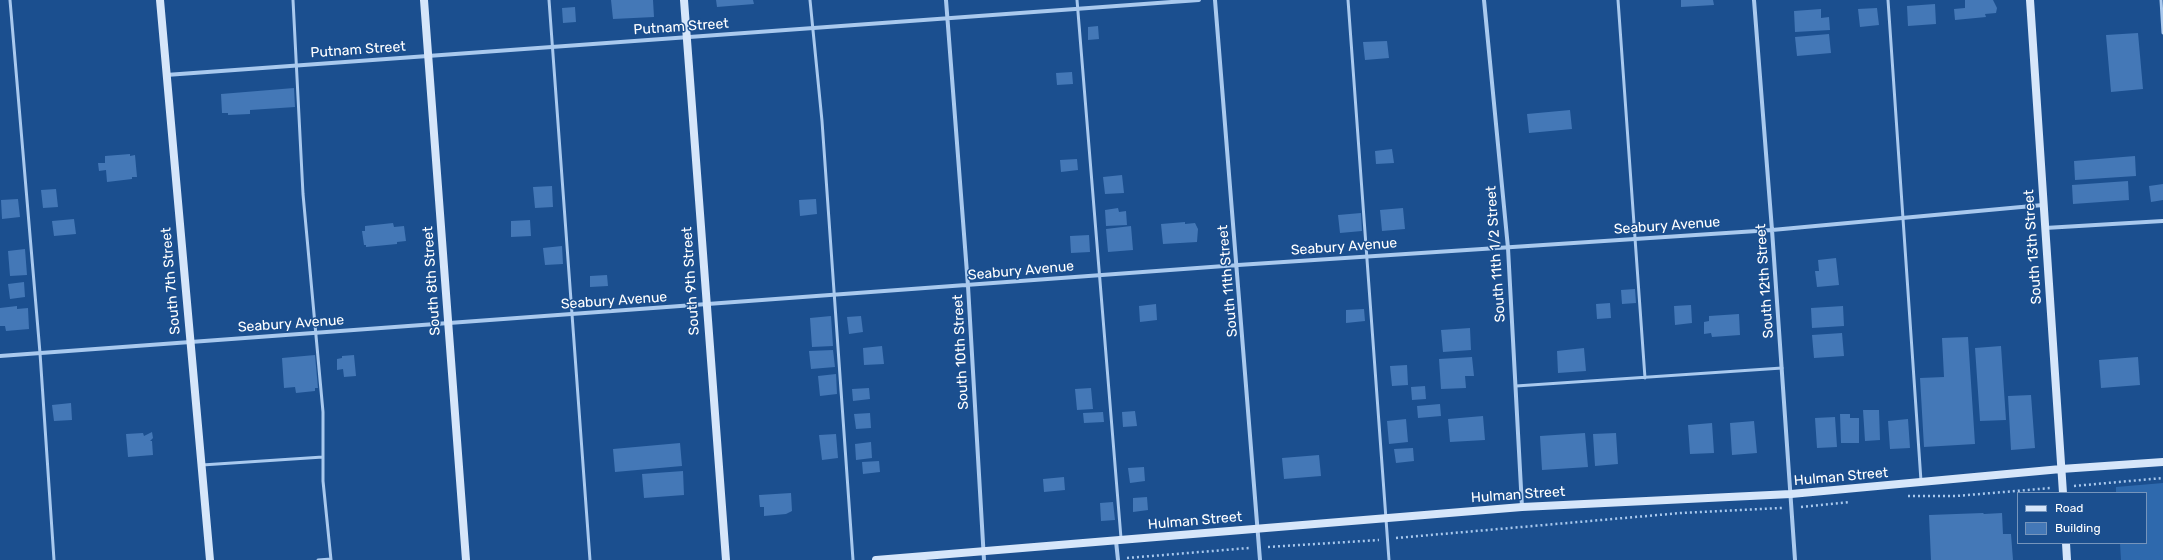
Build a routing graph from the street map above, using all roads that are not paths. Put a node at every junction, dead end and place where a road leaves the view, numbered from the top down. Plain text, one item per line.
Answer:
1 (10, 0) edge
2 (160, 0) edge
3 (293, 0) edge
4 (424, 0) edge
5 (549, 0) edge
6 (684, 0) edge
7 (810, 0) edge
8 (946, 0) edge
9 (1077, 0) edge
10 (1199, 0) edge
11 (1215, 0) edge
12 (1348, 0) edge
13 (1484, 0) edge
14 (1618, 0) edge
15 (1754, 0) edge
16 (1888, 0) edge
17 (2030, 0) edge
18 (2161, 0) edge
19 (1077, 9) junction
20 (947, 18) junction
21 (812, 28) junction
22 (2163, 33) edge
23 (686, 37) junction
24 (552, 47) junction
25 (428, 56) junction
26 (296, 66) junction
27 (166, 75) junction
28 (2043, 205) junction
29 (1902, 218) junction
30 (2163, 221) edge
31 (2045, 228) junction
32 (1772, 230) junction
33 (1635, 239) junction
34 (1508, 248) junction
35 (1367, 257) junction
36 (1238, 265) junction
37 (1098, 276) junction
38 (968, 286) junction
39 (834, 296) junction
40 (706, 305) junction
41 (572, 315) junction
42 (449, 323) junction
43 (315, 333) junction
44 (190, 343) junction
45 (40, 353) junction
46 (0, 356) edge
47 (1782, 368) junction
48 (1645, 378) junction
49 (1516, 386) junction
50 (323, 457) junction
51 (2163, 462) edge
52 (200, 465) junction
53 (2061, 469) junction
54 (1921, 482) junction
55 (2062, 490) edge
56 (1791, 494) junction
57 (1522, 507) junction
58 (1386, 518) junction
59 (1258, 529) junction
60 (1119, 540) junction
61 (2066, 544) edge
62 (983, 556) edge
63 (54, 560) edge
64 (210, 560) edge
65 (318, 560) edge
66 (331, 560) edge
67 (466, 560) edge
68 (590, 560) edge
69 (726, 560) edge
70 (853, 560) edge
71 (876, 560) edge
72 (1118, 560) edge
73 (1260, 560) edge
74 (1389, 560) edge
75 (1795, 560) edge
76 (2067, 560) edge

1 - 45 lane
2 - 27 street, South 7th Street
3 - 26 lane
4 - 25 street, South 8th Street
5 - 24 lane
6 - 23 street, South 9th Street
7 - 21 lane
8 - 20 street, South 10th Street
9 - 19 lane
10 - 19 street, Putnam Street
11 - 36 street, South 11th Street
12 - 35 lane
13 - 34 street, South 11th 1/2 Street
14 - 33 lane
15 - 32 street, South 12th Street
16 - 29 lane
17 - 28 street, South 13th Street
18 - 22 lane
19 - 20 street, Putnam Street
19 - 37 lane
20 - 21 street, Putnam Street
20 - 38 street, South 10th Street
21 - 23 street, Putnam Street
21 - 39 lane
23 - 24 street, Putnam Street
23 - 40 street, South 9th Street
24 - 25 street, Putnam Street
24 - 41 lane
25 - 26 street, Putnam Street
25 - 42 street, South 8th Street
26 - 27 street, Putnam Street
26 - 43 lane
27 - 44 street, South 7th Street
28 - 29 street, Seabury Avenue
28 - 31 street, South 13th Street
29 - 32 street, Seabury Avenue
29 - 54 lane
30 - 31 street
31 - 53 street, South 13th Street
32 - 33 street, Seabury Avenue
32 - 47 street, South 12th Street
33 - 34 street, Seabury Avenue
33 - 48 lane
34 - 35 street, Seabury Avenue
34 - 49 street, South 11th 1/2 Street
35 - 36 street, Seabury Avenue
35 - 58 lane
36 - 37 street, Seabury Avenue
36 - 59 street, South 11th Street
37 - 38 street, Seabury Avenue
37 - 60 lane
38 - 39 street, Seabury Avenue
38 - 62 street, South 10th Street
39 - 40 street, Seabury Avenue
39 - 70 lane
40 - 41 street, Seabury Avenue
40 - 69 street, South 9th Street
41 - 42 street, Seabury Avenue
41 - 68 lane
42 - 43 street, Seabury Avenue
42 - 67 street, South 8th Street
43 - 44 street, Seabury Avenue
43 - 50 lane
44 - 45 street, Seabury Avenue
44 - 52 street, South 7th Street
45 - 46 street, Seabury Avenue
45 - 63 lane
47 - 48 lane
47 - 56 street, South 12th Street
48 - 49 lane
49 - 57 street, South 11th 1/2 Street
50 - 52 lane
50 - 66 lane
51 - 53 street, Hulman Street
52 - 64 street, South 7th Street
53 - 54 street, Hulman Street
53 - 55 street, South 13th Street
54 - 56 street, Hulman Street
56 - 57 street, Hulman Street
56 - 75 street, South 12th Street
57 - 58 street, Hulman Street
58 - 59 street, Hulman Street
58 - 74 lane
59 - 60 street, Hulman Street
59 - 73 street, South 11th Street
60 - 62 street, Hulman Street
60 - 72 street
61 - 76 street
62 - 71 street, Hulman Street
65 - 66 lane

